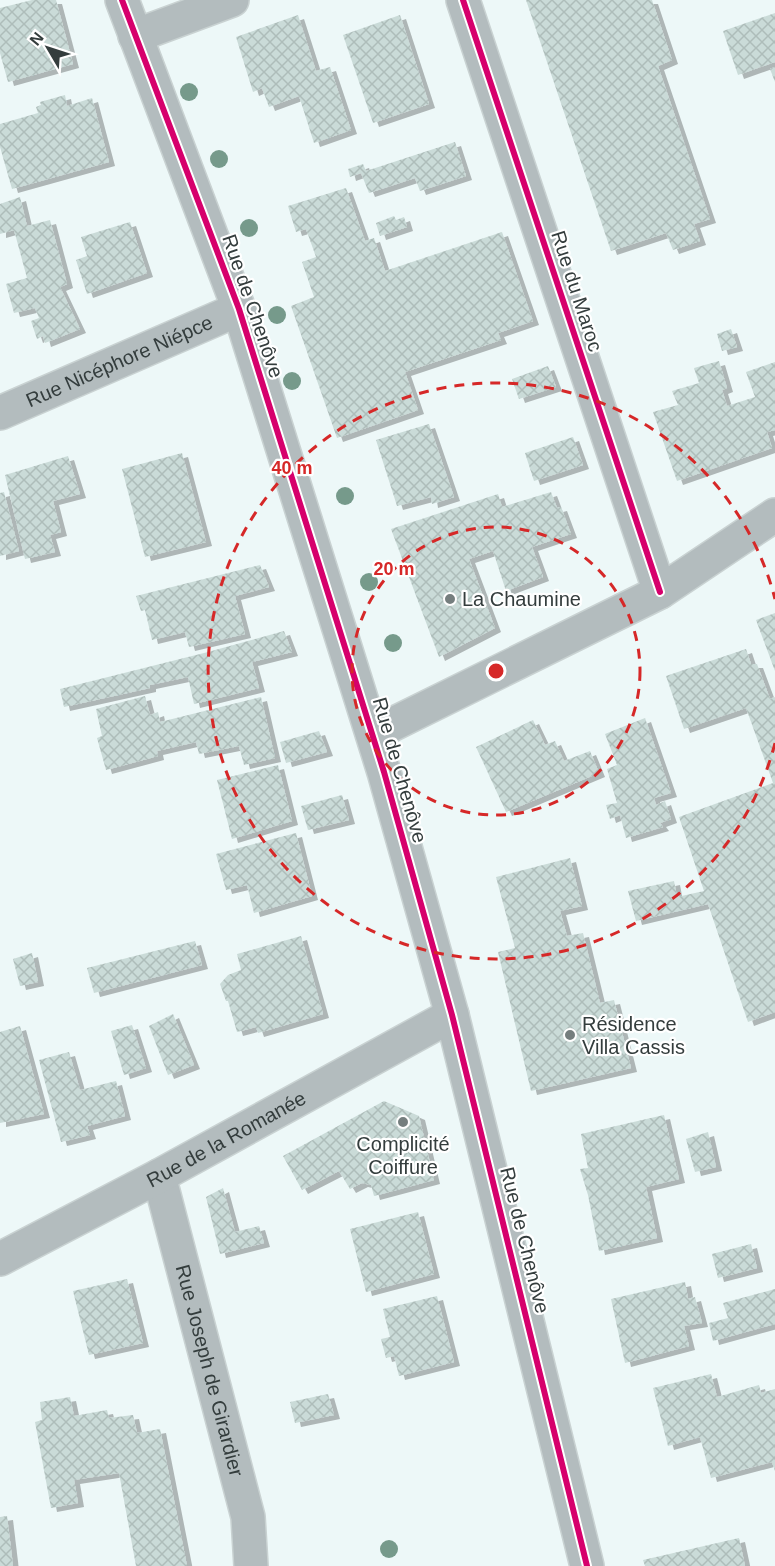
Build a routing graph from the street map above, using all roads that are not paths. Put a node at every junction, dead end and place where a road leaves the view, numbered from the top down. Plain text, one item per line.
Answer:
1 (122, 0) edge
2 (232, 0) edge
3 (463, 0) edge
4 (135, 36) junction
5 (239, 309) junction
6 (0, 413) edge
7 (775, 515) edge
8 (660, 592) junction
9 (373, 734) junction
10 (452, 1015) junction
11 (159, 1176) junction
12 (0, 1259) edge
13 (251, 1566) edge
14 (587, 1566) edge

1 - 4 street, Rue de Chenôve
2 - 4 street
3 - 8 street, Rue du Maroc
4 - 5 street, Rue de Chenôve
5 - 6 street, Rue Nicéphore Niépce
5 - 9 street, Rue de Chenôve
7 - 8 street
8 - 9 street
9 - 10 street, Rue de Chenôve
10 - 11 street, Rue de la Romanée
10 - 14 street, Rue de Chenôve
11 - 12 street, Rue de la Romanée
11 - 13 street, Rue Joseph de Girardier

